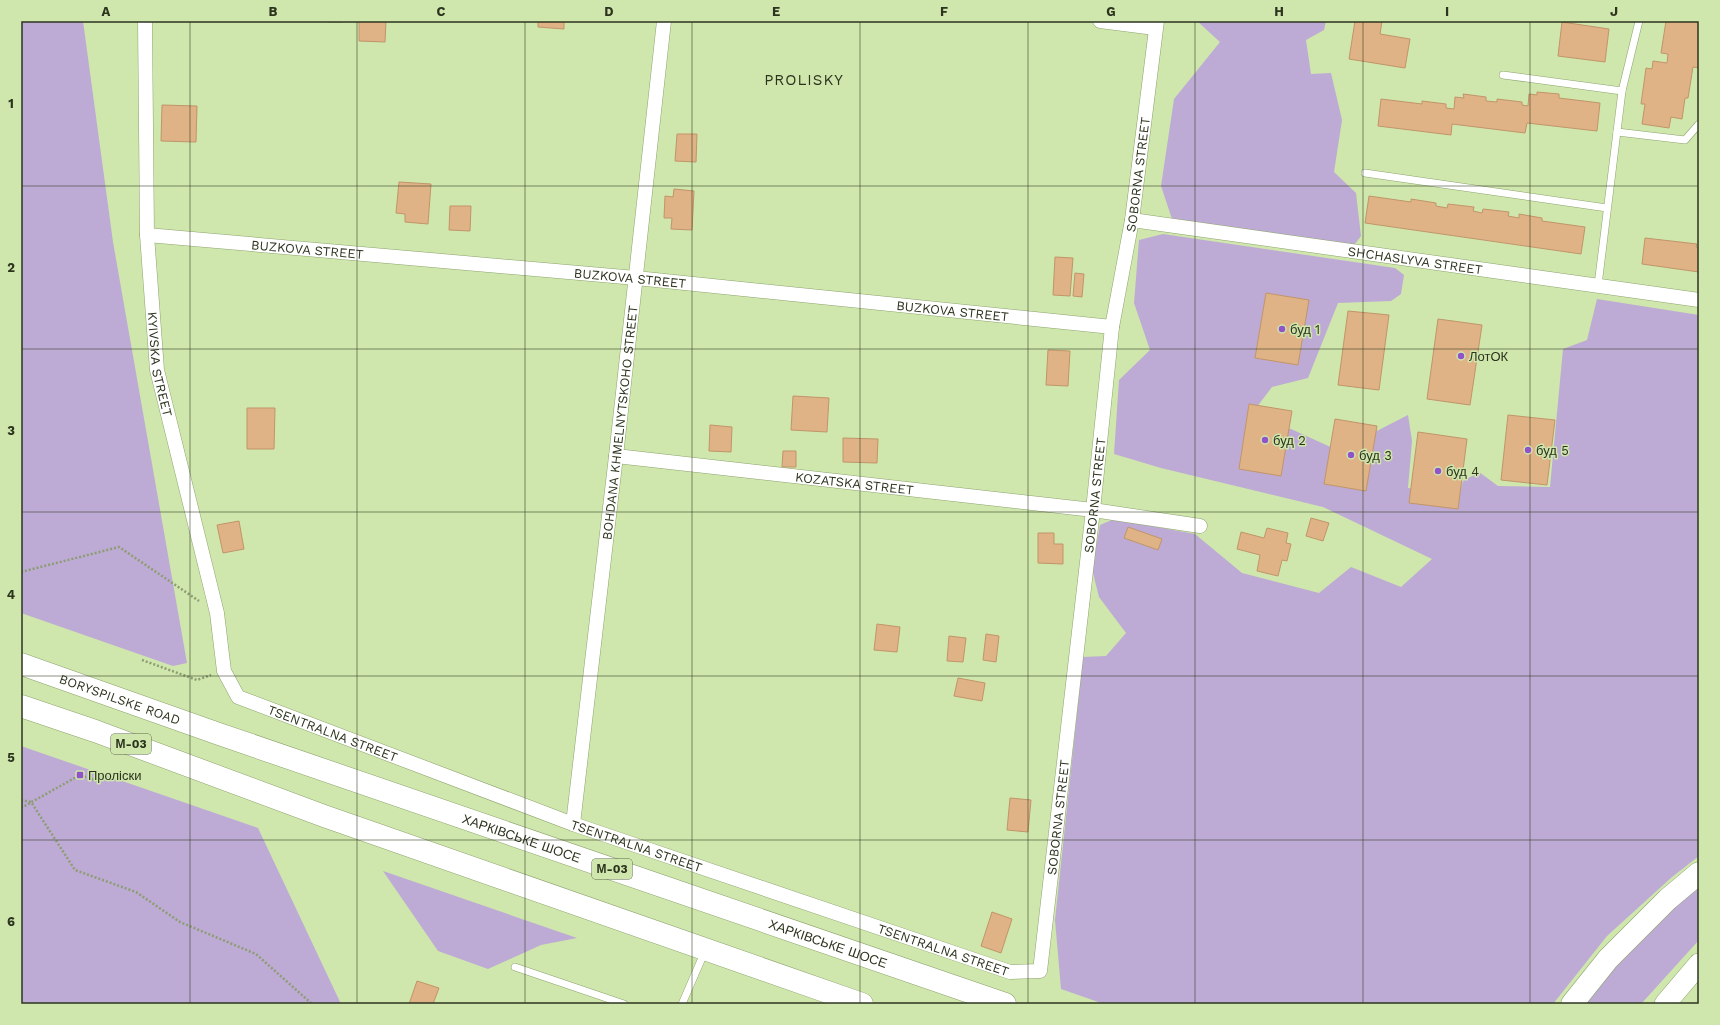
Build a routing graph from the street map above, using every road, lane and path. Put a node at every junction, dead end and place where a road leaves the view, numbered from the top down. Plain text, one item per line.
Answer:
1 (145, 21) edge
2 (664, 21) edge
3 (1100, 21) edge
4 (1639, 21) edge
5 (1156, 25) edge
6 (1503, 75) dead end
7 (1622, 91) junction
8 (1699, 124) edge
9 (1617, 132) junction
10 (1365, 173) dead end
11 (1607, 208) junction
12 (1132, 220) junction
13 (147, 235) junction
14 (636, 278) junction
15 (1598, 285) junction
16 (1699, 300) edge
17 (1112, 327) junction
18 (616, 456) junction
19 (1093, 510) junction
20 (1200, 526) dead end
21 (21, 572) edge
22 (217, 613) junction
23 (142, 660) dead end
24 (21, 664) edge
25 (224, 671) junction
26 (238, 697) joint
27 (21, 706) edge
28 (219, 734) joint
29 (100, 782) dead end
30 (21, 800) edge
31 (31, 802) junction
32 (21, 808) edge
33 (573, 824) junction
34 (1699, 873) edge
35 (706, 948) junction
36 (1699, 964) edge
37 (515, 967) dead end
38 (1040, 971) joint
39 (312, 1004) edge
40 (624, 1004) edge
41 (682, 1004) edge
42 (862, 1004) edge
43 (1005, 1004) edge
44 (1572, 1004) edge
45 (1665, 1004) edge

1 - 13 street, KYIVSKA STREET
2 - 14 street, BOHDANA KHMELNYTSKOHO STREET
3 - 5 street
4 - 7 lane
5 - 12 street, SOBORNA STREET
6 - 7 lane
7 - 9 lane
8 - 9 lane
9 - 11 lane
10 - 11 lane
11 - 15 lane
12 - 15 street, SHCHASLYVA STREET
12 - 17 street, SOBORNA STREET
13 - 14 street, BUZKOVA STREET
13 - 22 street, KYIVSKA STREET
14 - 17 street, BUZKOVA STREET
14 - 18 street, BOHDANA KHMELNYTSKOHO STREET
15 - 16 street, SHCHASLYVA STREET
17 - 19 street, SOBORNA STREET
18 - 19 street, KOZATSKA STREET
18 - 33 street, BOHDANA KHMELNYTSKOHO STREET
19 - 20 street, KOZATSKA STREET
19 - 38 street, SOBORNA STREET
21 - 22 path
22 - 25 street, KYIVSKA STREET
23 - 25 path
24 - 28 highway, BORYSPILSKE ROAD / М-03
25 - 26 street, KYIVSKA STREET
26 - 33 street, TSENTRALNA STREET
27 - 35 highway, М-03
28 - 43 highway, ХАРКІВСЬКЕ ШОСЕ / М-03
29 - 31 path
30 - 31 path
31 - 32 path
31 - 39 path
33 - 38 street, TSENTRALNA STREET
34 - 44 highway
35 - 41 lane
35 - 42 highway, М-03
36 - 45 main road
37 - 40 lane

